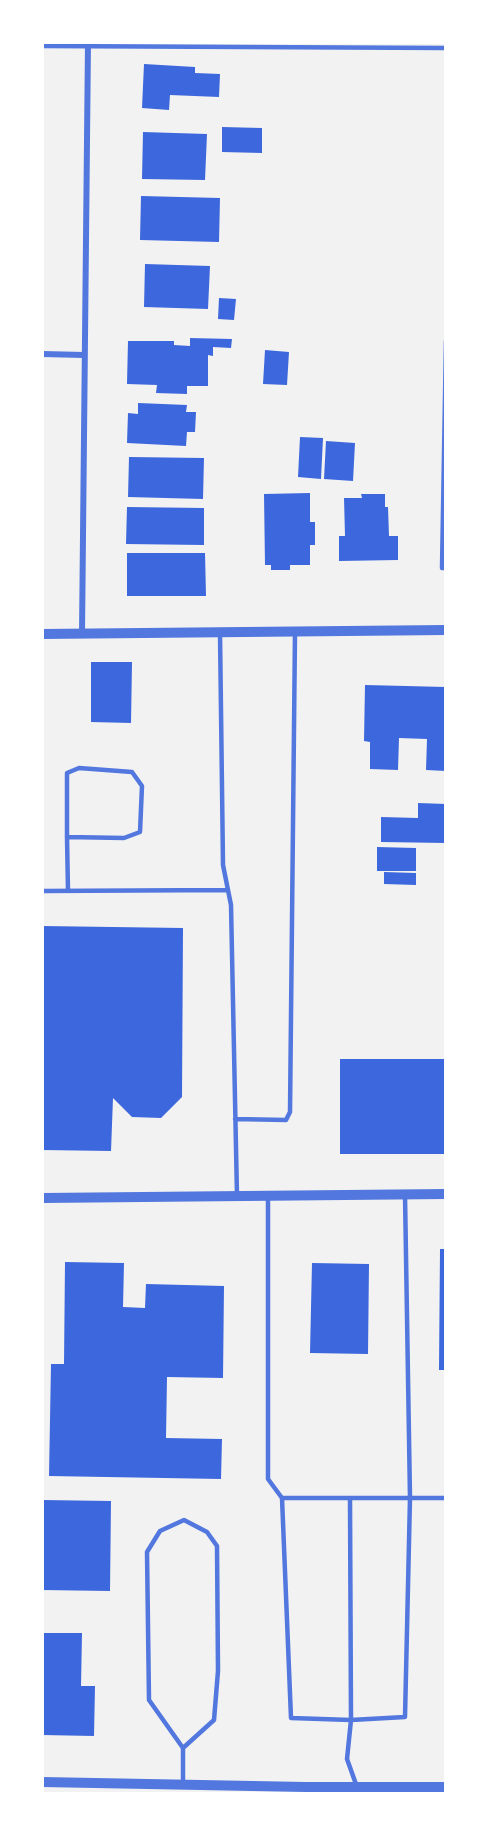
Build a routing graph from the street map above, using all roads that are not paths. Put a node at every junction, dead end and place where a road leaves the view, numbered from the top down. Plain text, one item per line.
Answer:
1 (88, 44) edge
2 (42, 45) edge
3 (446, 48) edge
4 (446, 341) edge
5 (42, 354) edge
6 (84, 355) junction
7 (446, 568) edge
8 (446, 630) edge
9 (220, 632) junction
10 (295, 632) junction
11 (42, 634) edge
12 (82, 634) junction
13 (67, 837) junction
14 (228, 890) junction
15 (42, 891) edge
16 (68, 891) junction
17 (235, 1119) junction
18 (446, 1194) edge
19 (405, 1195) junction
20 (237, 1196) junction
21 (268, 1196) junction
22 (42, 1198) edge
23 (282, 1498) junction
24 (411, 1498) junction
25 (446, 1498) edge
26 (350, 1499) junction
27 (351, 1720) junction
28 (183, 1748) junction
29 (42, 1782) edge
30 (98, 1782) junction
31 (183, 1786) junction
32 (446, 1787) edge
33 (168, 1790) edge
34 (405, 1790) edge
35 (357, 1791) edge
36 (99, 1794) edge

1 - 2 lane
1 - 3 lane
1 - 6 street
4 - 7 lane
5 - 6 street
6 - 12 street
8 - 10 street
9 - 10 street
9 - 12 street
9 - 14 lane
10 - 17 lane
11 - 12 street
13 - 13 lane
13 - 16 lane
14 - 16 lane
14 - 17 lane
15 - 16 lane
17 - 20 lane
18 - 19 street
19 - 21 street
19 - 24 lane
20 - 21 street
20 - 22 street
21 - 23 lane
23 - 26 lane
23 - 27 lane
24 - 25 lane
24 - 26 lane
24 - 27 lane
26 - 27 lane
27 - 35 lane
28 - 28 lane
28 - 31 lane
29 - 30 street
30 - 33 street
30 - 36 lane
31 - 33 street
31 - 35 street
32 - 34 street
34 - 35 street

